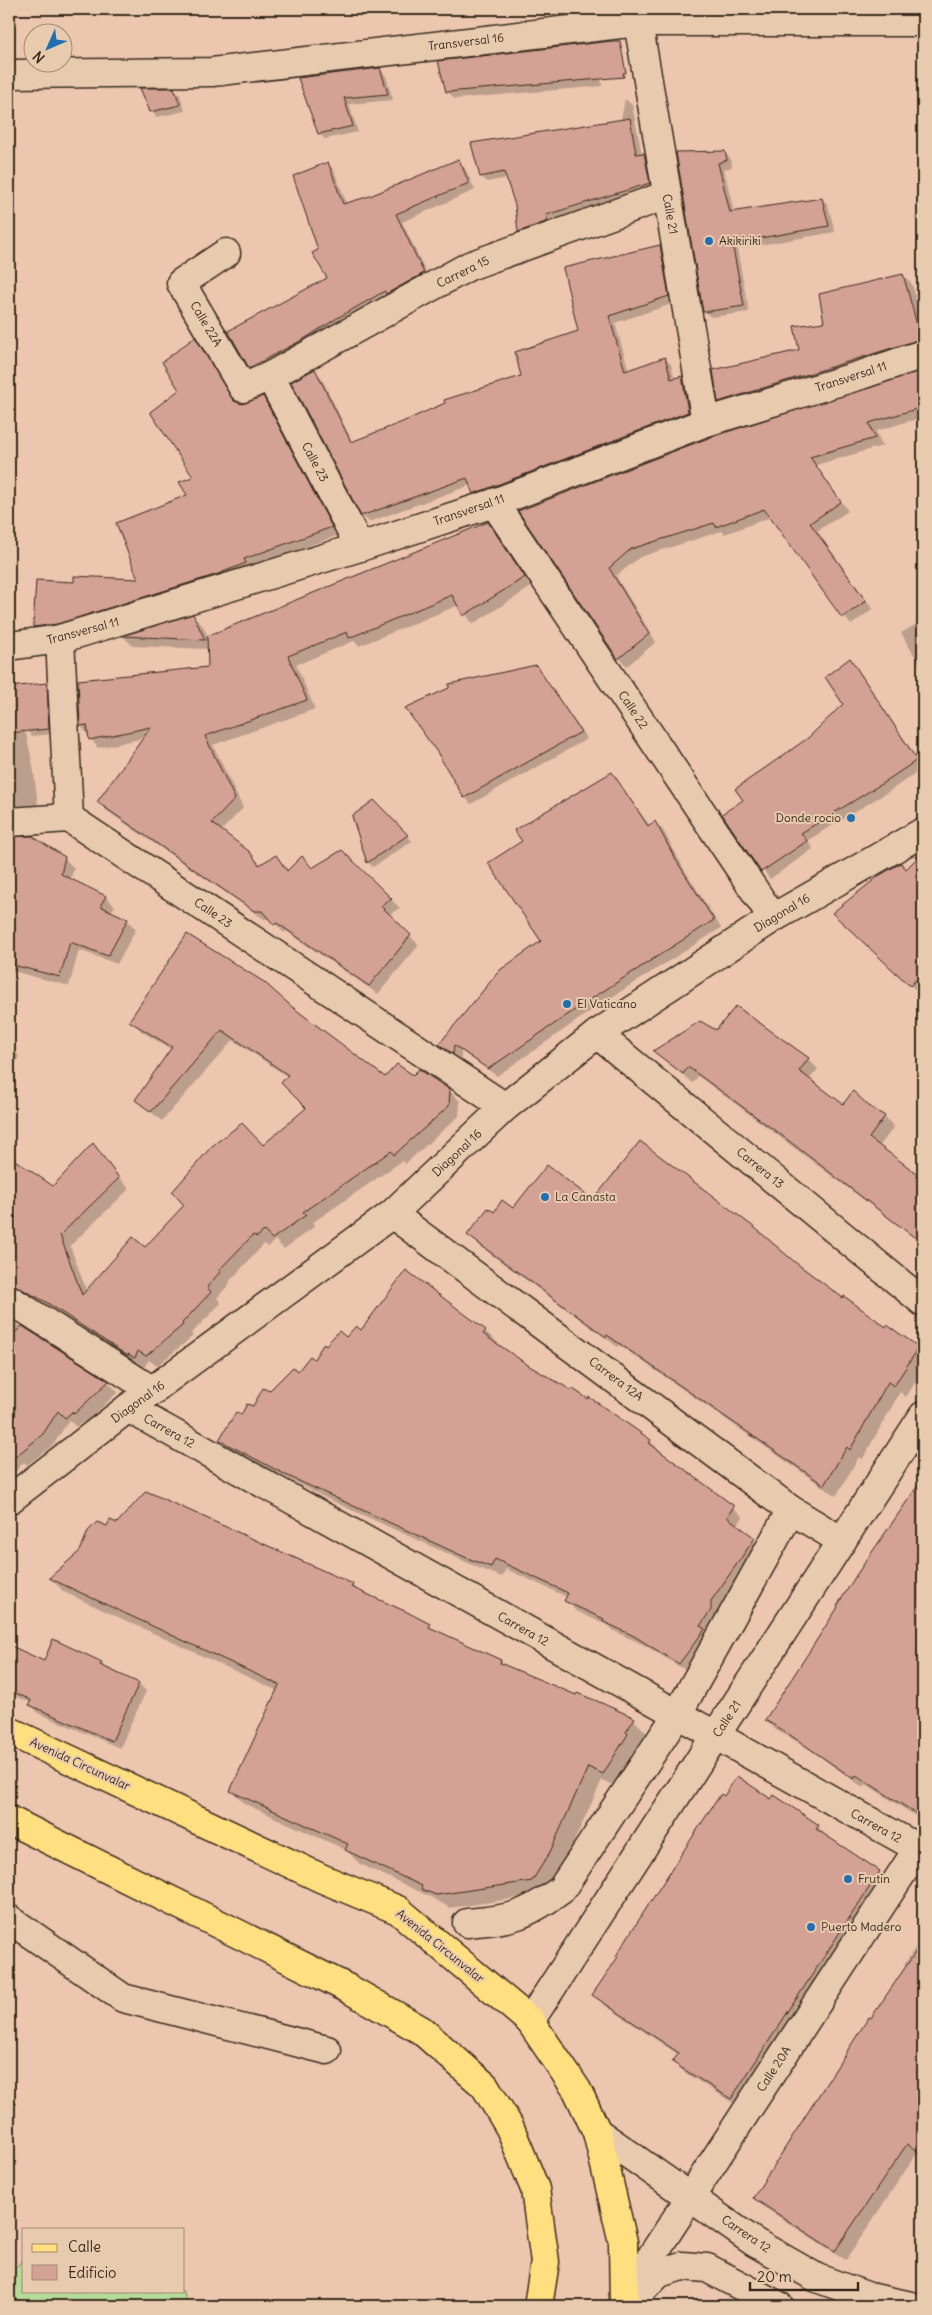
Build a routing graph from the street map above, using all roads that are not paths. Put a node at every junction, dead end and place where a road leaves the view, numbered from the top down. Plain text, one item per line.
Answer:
1 (635, 15) edge
2 (923, 22) edge
3 (9, 74) edge
4 (667, 195) junction
5 (226, 253) dead end
6 (923, 354) edge
7 (270, 376) junction
8 (706, 422) junction
9 (494, 502) junction
10 (360, 547) junction
11 (60, 639) junction
12 (9, 646) edge
13 (69, 818) junction
14 (9, 822) edge
15 (923, 832) edge
16 (773, 918) junction
17 (597, 1034) junction
18 (505, 1107) junction
19 (392, 1214) junction
20 (9, 1299) edge
21 (923, 1302) edge
22 (154, 1391) junction
23 (128, 1408) junction
24 (923, 1416) edge
25 (9, 1500) edge
26 (791, 1510) junction
27 (842, 1540) junction
28 (677, 1715) junction
29 (9, 1731) edge
30 (716, 1737) junction
31 (9, 1820) edge
32 (921, 1847) edge
33 (9, 1919) edge
34 (467, 1923) dead end
35 (530, 2021) junction
36 (327, 2050) dead end
37 (596, 2132) junction
38 (691, 2196) junction
39 (868, 2301) edge
40 (625, 2303) edge
41 (538, 2306) edge
42 (779, 2306) edge
43 (911, 2306) edge

1 - 2 street, Transversal 16
1 - 3 street, Transversal 16
1 - 4 street, Calle 21
4 - 7 street, Carrera 15
4 - 8 street, Calle 21
5 - 7 street, Calle 22A
6 - 8 street, Transversal 11
7 - 10 street, Calle 23
8 - 9 street, Transversal 11
9 - 10 street, Transversal 11
9 - 16 street, Calle 22
10 - 11 street, Transversal 11
11 - 12 street, Transversal 11
11 - 13 street
13 - 14 street
13 - 18 street, Calle 23
15 - 16 street, Diagonal 16
16 - 17 street, Diagonal 16
17 - 18 street, Diagonal 16
17 - 21 street, Carrera 13
18 - 19 street, Diagonal 16
19 - 22 street, Diagonal 16
19 - 26 street, Carrera 12A
20 - 22 street
22 - 23 street, Diagonal 16
23 - 25 street, Diagonal 16
23 - 28 street, Carrera 12
24 - 27 street, Calle 21
26 - 27 street, Carrera 12A
26 - 28 street
27 - 30 street, Calle 21
28 - 30 street, Carrera 12
28 - 34 street
29 - 35 main road, Avenida Circunvalar
30 - 32 street, Carrera 12
30 - 35 street, Calle 21
31 - 41 main road
32 - 38 street, Calle 20A
33 - 36 street
35 - 37 main road, Avenida Circunvalar
37 - 38 street, Carrera 12
37 - 40 main road, Avenida Circunvalar
38 - 39 street, Carrera 12
38 - 40 street, Calle 20A
39 - 43 street, Carrera 12
40 - 42 street

